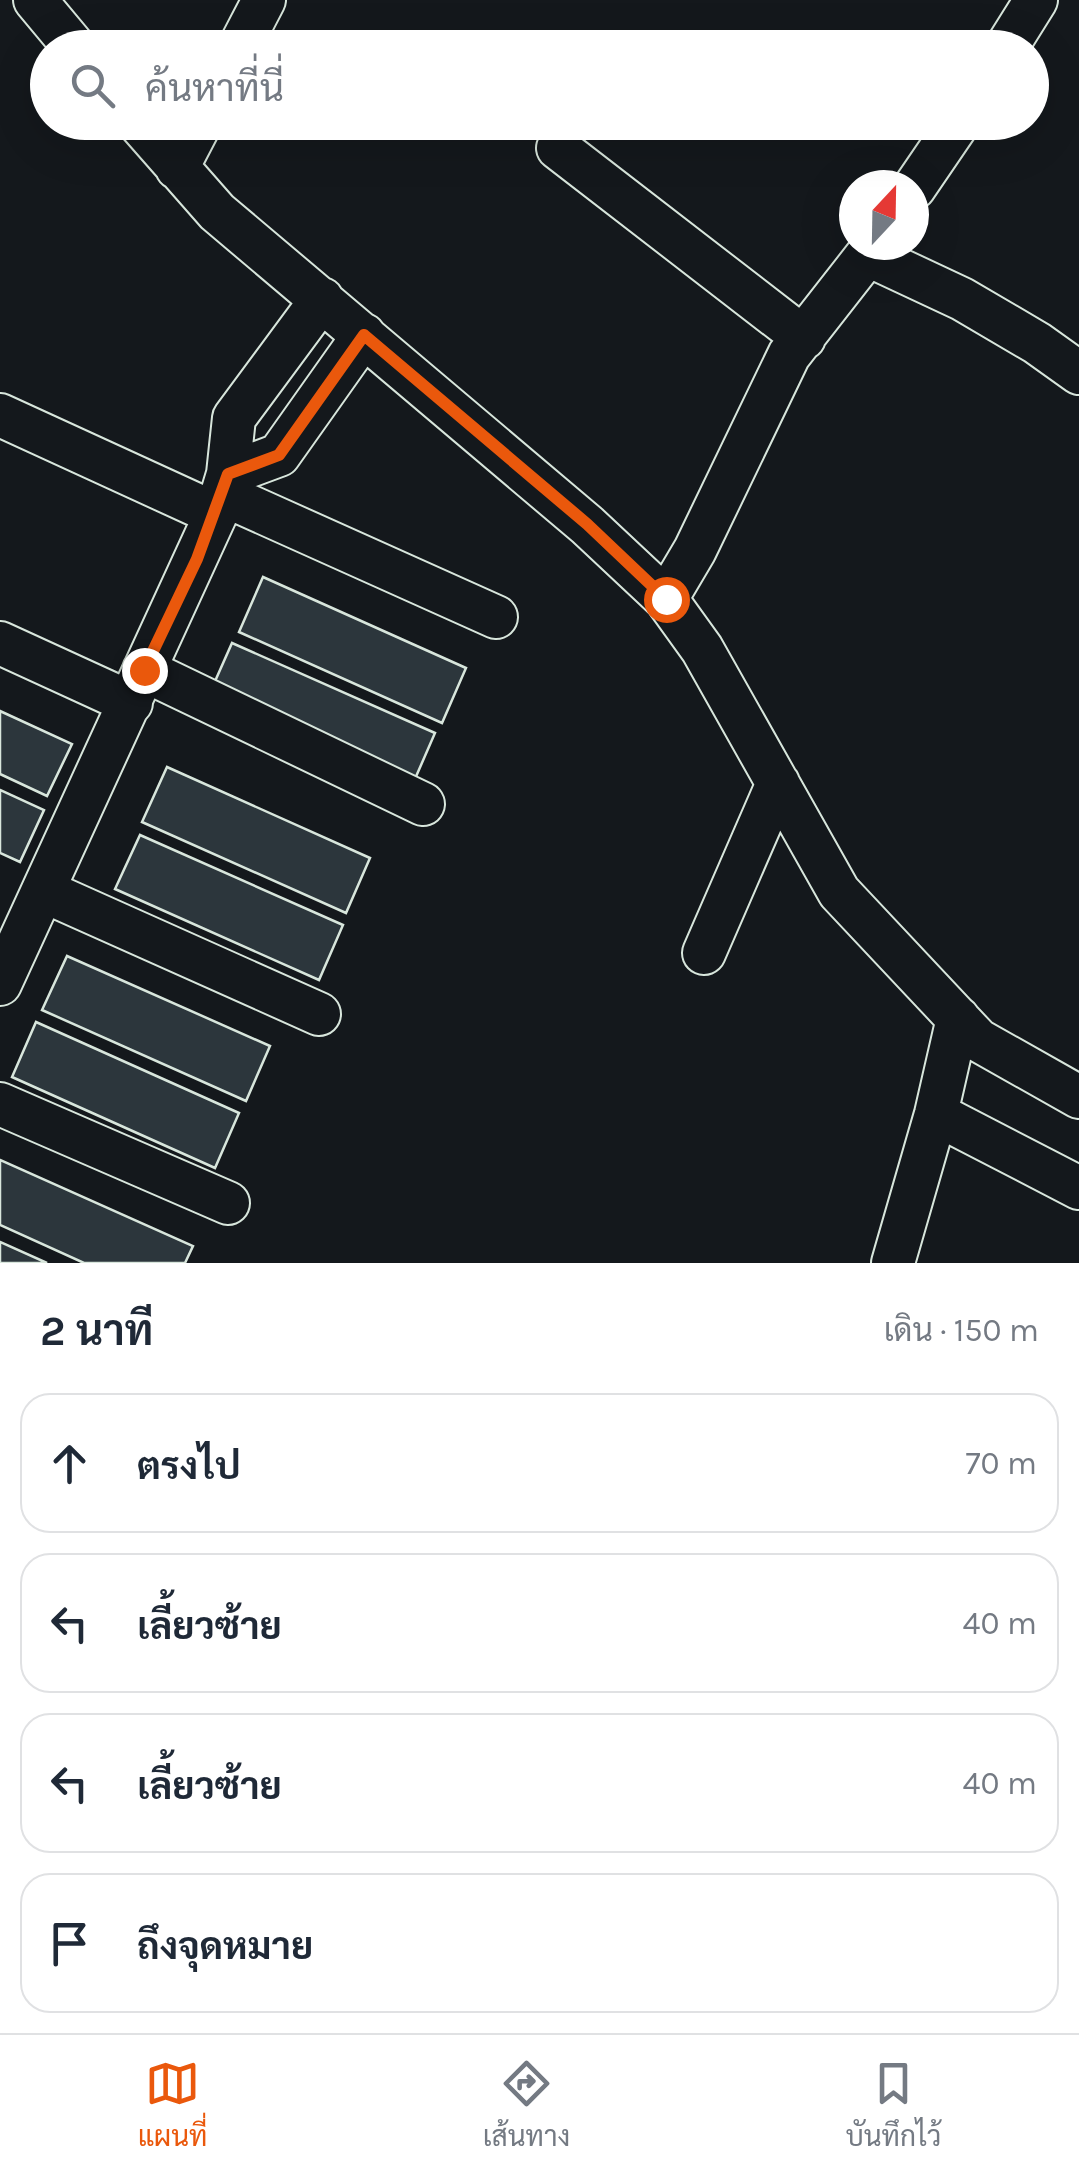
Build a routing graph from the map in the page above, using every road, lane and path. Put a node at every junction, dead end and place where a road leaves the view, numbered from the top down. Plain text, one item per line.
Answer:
1 (34, 0) edge
2 (264, 0) edge
3 (1036, 0) edge
4 (60, 30) edge
5 (248, 30) edge
6 (1017, 30) edge
7 (154, 140) edge
8 (192, 140) edge
9 (947, 140) edge
10 (558, 148) dead end
11 (178, 168) junction
12 (926, 170) edge
13 (864, 260) edge
14 (890, 260) edge
15 (322, 300) junction
16 (364, 335) junction
17 (804, 338) junction
18 (1079, 374) edge
19 (0, 415) edge
20 (222, 494) junction
21 (666, 599) junction
22 (496, 616) dead end
23 (0, 643) edge
24 (138, 686) junction
25 (778, 783) junction
26 (423, 804) dead end
27 (26, 900) edge
28 (704, 953) dead end
29 (0, 984) edge
30 (319, 1014) dead end
31 (958, 1018) junction
32 (1079, 1096) edge
33 (0, 1104) edge
34 (936, 1114) junction
35 (1079, 1188) edge
36 (228, 1203) dead end
37 (893, 1263) edge

1 - 4 street
2 - 5 street
3 - 6 street
7 - 11 street
8 - 11 street
9 - 12 street
10 - 17 street
11 - 15 street
13 - 17 street
14 - 18 street
15 - 16 street
15 - 20 street
16 - 20 street
16 - 21 street
17 - 21 street
19 - 20 street
20 - 22 street
20 - 24 street
21 - 25 street
23 - 24 street
24 - 26 street
24 - 27 street
25 - 28 street
25 - 31 street
27 - 29 street
27 - 30 street
31 - 32 street
31 - 34 street
33 - 36 street
34 - 35 street
34 - 37 street

